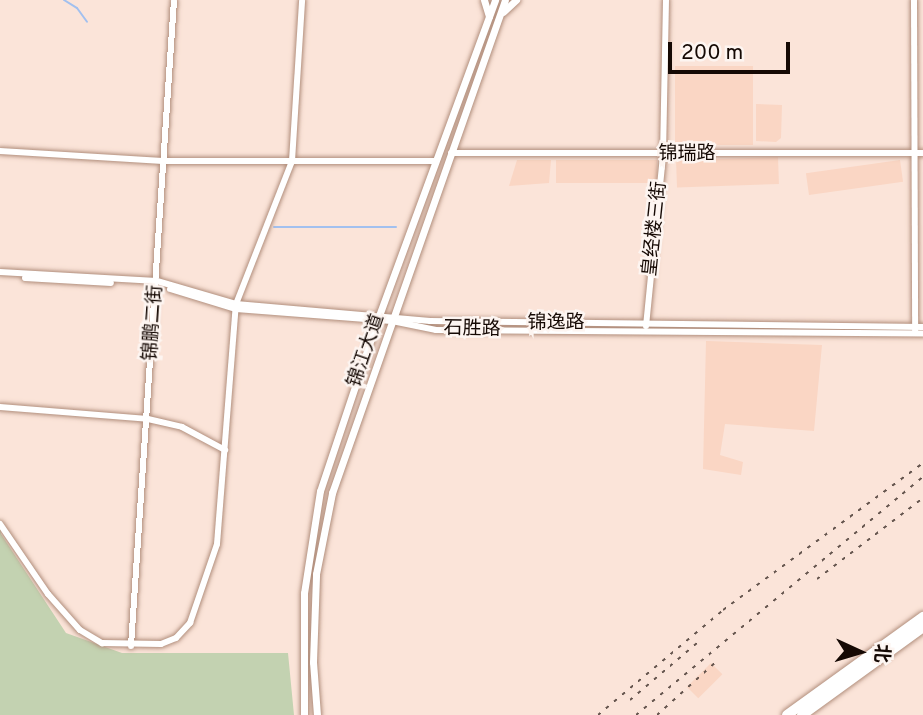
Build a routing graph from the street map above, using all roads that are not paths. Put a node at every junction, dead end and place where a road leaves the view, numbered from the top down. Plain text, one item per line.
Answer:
1 (174, 0) edge
2 (302, 0) edge
3 (484, 0) edge
4 (495, 0) edge
5 (505, 0) edge
6 (516, 0) edge
7 (666, 0) edge
8 (914, 0) edge
9 (490, 17) junction
10 (498, 22) junction
11 (0, 151) edge
12 (914, 152) junction
13 (923, 152) edge
14 (451, 153) junction
15 (663, 156) junction
16 (163, 161) junction
17 (292, 161) junction
18 (434, 162) junction
19 (0, 272) edge
20 (157, 284) junction
21 (236, 306) junction
22 (378, 318) junction
23 (393, 318) junction
24 (646, 328) junction
25 (919, 330) edge
26 (0, 407) edge
27 (148, 419) junction
28 (225, 450) junction
29 (0, 524) edge
30 (923, 614) edge
31 (923, 629) edge
32 (896, 643) junction
33 (131, 646) junction
34 (304, 715) edge
35 (317, 715) edge
36 (787, 715) edge
37 (802, 715) edge

1 - 16 street, 锦鹏二街
2 - 17 street
3 - 9 main road
4 - 9 main road, 锦江大道
5 - 10 main road, 锦江大道
6 - 10 main road
7 - 15 street, 皇经楼三街
8 - 12 street
9 - 18 main road, 锦江大道
10 - 14 main road, 锦江大道
11 - 16 street
12 - 13 street, 锦瑞路
12 - 15 street, 锦瑞路
12 - 25 street
14 - 15 street, 锦瑞路
14 - 23 main road, 锦江大道
15 - 24 street, 皇经楼三街
16 - 17 street
16 - 20 street, 锦鹏二街
17 - 18 street
17 - 21 street
18 - 22 main road, 锦江大道
19 - 20 street
20 - 21 street
20 - 27 street, 锦鹏二街
21 - 22 street
21 - 28 street
22 - 23 street, 石胜路
22 - 34 main road, 锦江大道
23 - 24 street, 石胜路
23 - 35 main road, 锦江大道
24 - 25 street, 石胜路
26 - 27 street
27 - 28 street
27 - 33 street, 锦鹏二街
28 - 33 street
29 - 33 street
30 - 32 highway
31 - 32 highway
32 - 36 highway
32 - 37 highway

